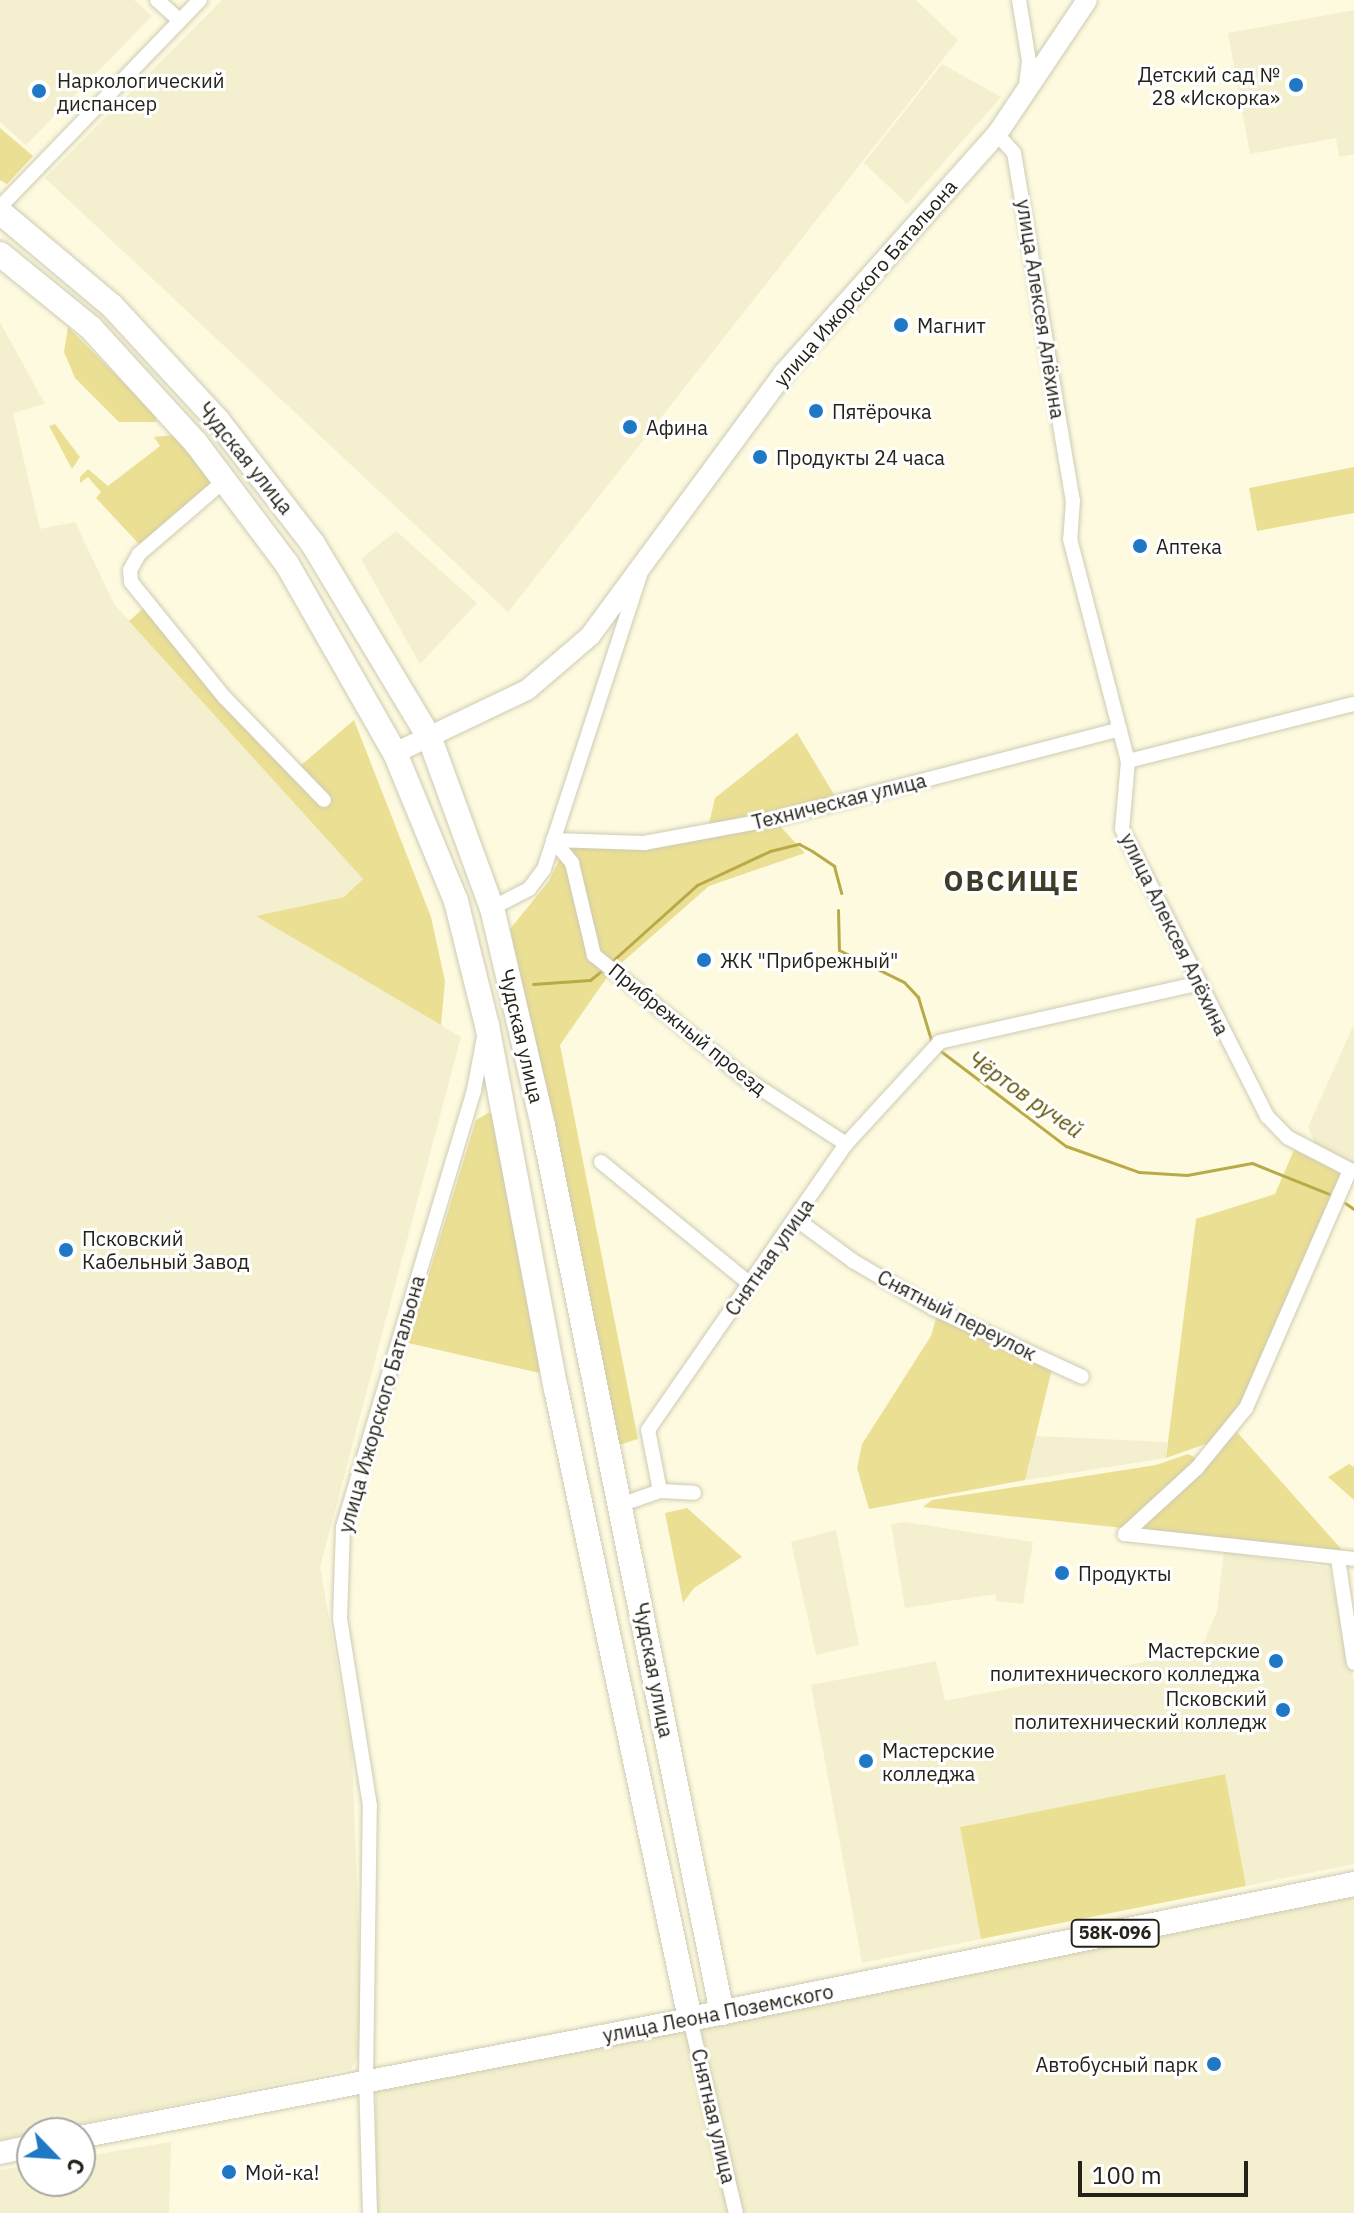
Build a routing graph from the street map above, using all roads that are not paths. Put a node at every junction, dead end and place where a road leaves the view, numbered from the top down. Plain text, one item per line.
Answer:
1 (157, 0) edge
2 (200, 0) edge
3 (1019, 0) edge
4 (1087, 0) edge
5 (180, 21) junction
6 (1027, 94) junction
7 (997, 134) junction
8 (0, 209) edge
9 (0, 254) edge
10 (224, 481) junction
11 (643, 567) junction
12 (1354, 704) edge
13 (1120, 729) junction
14 (430, 739) junction
15 (395, 753) junction
16 (1128, 761) junction
17 (324, 800) dead end
18 (553, 840) junction
19 (492, 908) junction
20 (1197, 984) junction
21 (487, 1025) junction
22 (846, 1144) junction
23 (601, 1162) dead end
24 (796, 1219) junction
25 (750, 1284) junction
26 (585, 1326) junction
27 (545, 1332) junction
28 (595, 1374) junction
29 (1082, 1377) dead end
30 (556, 1389) junction
31 (660, 1491) junction
32 (694, 1493) dead end
33 (620, 1505) junction
34 (1338, 1559) junction
35 (1354, 1559) edge
36 (1354, 1663) edge
37 (1354, 1884) edge
38 (722, 2013) junction
39 (690, 2019) junction
40 (366, 2079) junction
41 (96, 2134) edge
42 (370, 2213) edge
43 (736, 2213) edge

1 - 5 street
2 - 5 street
3 - 6 street
4 - 6 street, улица Ижорского Батальона
5 - 8 street
6 - 7 street, улица Ижорского Батальона
7 - 11 street, улица Ижорского Батальона
7 - 13 street, улица Алексея Алёхина
8 - 14 highway, Чудская улица
9 - 10 highway, Чудская улица
10 - 15 highway, Чудская улица
10 - 17 street
11 - 14 street, улица Ижорского Батальона
11 - 18 street, улица Ижорского Батальона
12 - 16 street
13 - 16 street, улица Алексея Алёхина
13 - 18 street, Техническая улица
14 - 15 street, улица Ижорского Батальона
14 - 19 highway, Чудская улица
15 - 21 highway, Чудская улица
16 - 20 street, улица Алексея Алёхина
18 - 19 street, улица Ижорского Батальона
18 - 22 street, Прибрежный проезд
19 - 26 highway, Чудская улица
20 - 22 street, Снятная улица
20 - 34 street, улица Алексея Алёхина
21 - 27 highway, Чудская улица
21 - 40 street, улица Ижорского Батальона
22 - 24 street, Снятная улица
23 - 25 street
24 - 25 street, Снятная улица
24 - 29 street, Снятный переулок
25 - 31 street, Снятная улица
26 - 27 highway
26 - 28 highway, Чудская улица
27 - 30 highway, Чудская улица
28 - 30 highway
28 - 33 highway, Чудская улица
30 - 39 highway, Чудская улица
31 - 32 street
31 - 33 street
33 - 38 highway, Чудская улица
34 - 35 street
34 - 36 street
37 - 38 highway, улица Леона Поземского / 58К-096
38 - 39 highway, улица Леона Поземского / 58К-096
39 - 40 main road, улица Леона Поземского
39 - 43 street, Снятная улица
40 - 41 main road, улица Леона Поземского
40 - 42 street, улица Ижорского Батальона

